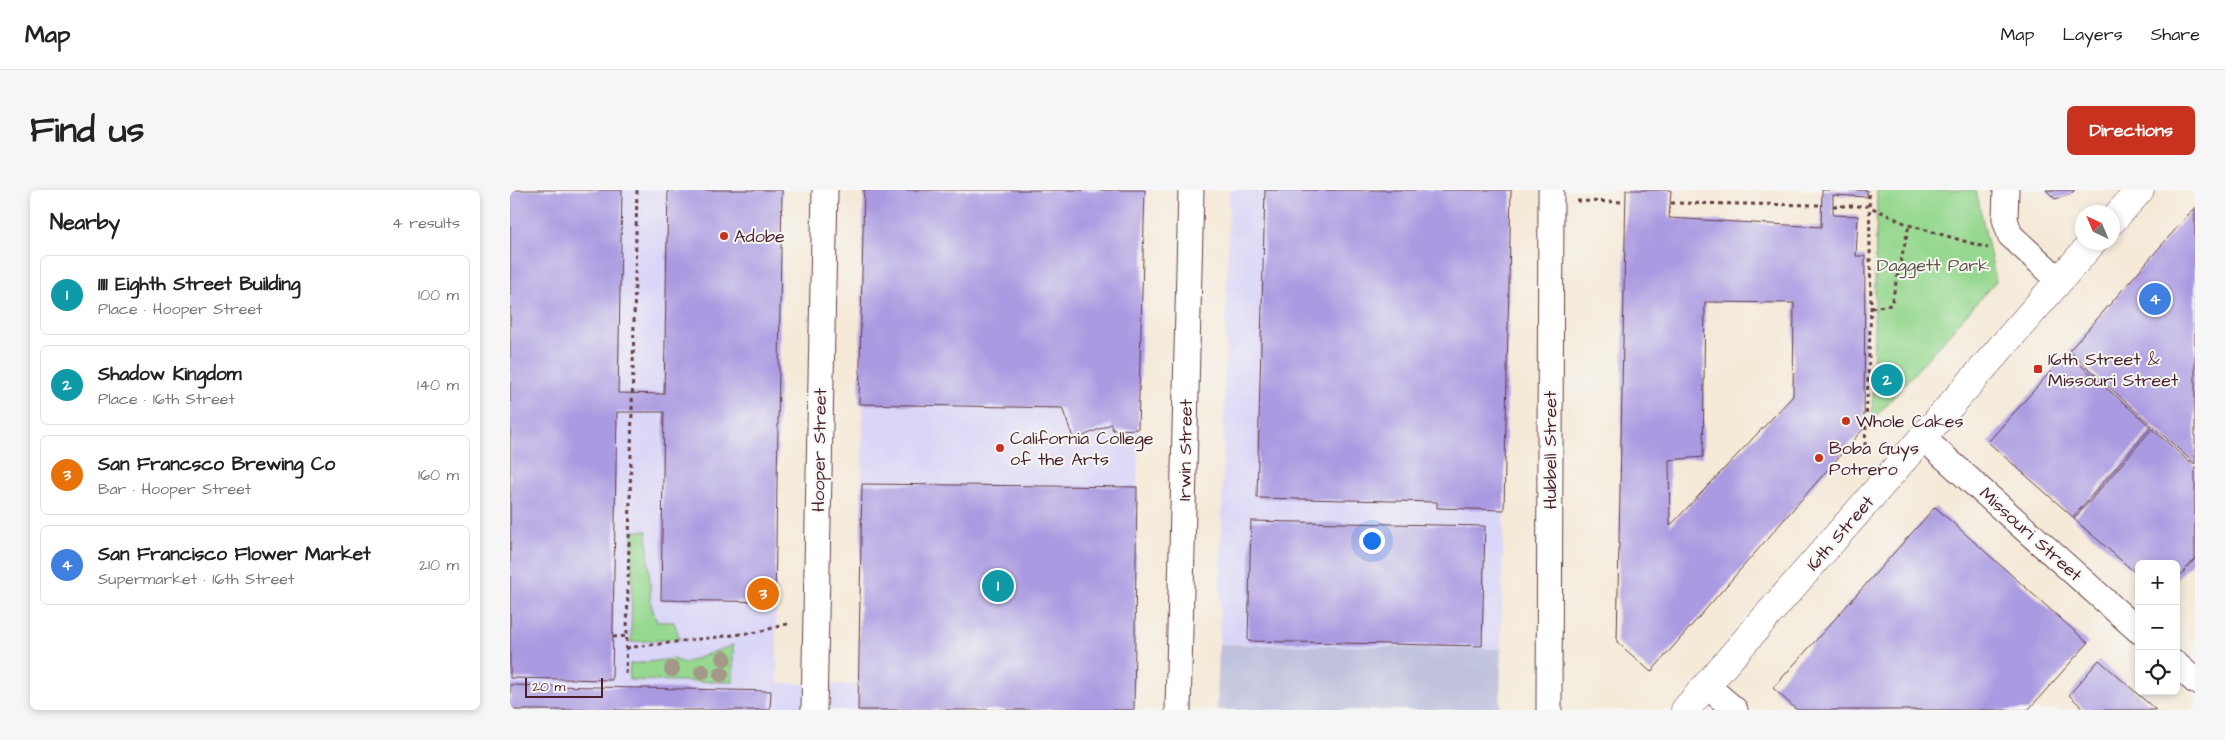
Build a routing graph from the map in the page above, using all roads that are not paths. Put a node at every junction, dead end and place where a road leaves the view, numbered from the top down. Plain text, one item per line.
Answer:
1 (825, 190) edge
2 (1191, 190) edge
3 (2006, 190) edge
4 (2140, 190) edge
5 (1551, 195) edge
6 (2120, 212) edge
7 (2086, 250) edge
8 (2059, 280) junction
9 (1923, 438) junction
10 (2135, 627) edge
11 (2180, 668) edge
12 (2195, 681) edge
13 (1706, 685) junction
14 (814, 710) edge
15 (1178, 710) edge
16 (1549, 710) edge
17 (1685, 710) edge
18 (1735, 710) edge

1 - 14 street, Hooper Street
2 - 15 street, Irwin Street
3 - 8 street
4 - 6 main road
5 - 16 street, Hubbell Street
7 - 8 main road, 16th Street
8 - 9 main road, 16th Street
9 - 10 street, Missouri Street
9 - 13 main road, 16th Street
11 - 12 street
13 - 17 main road, 16th Street
13 - 18 street

